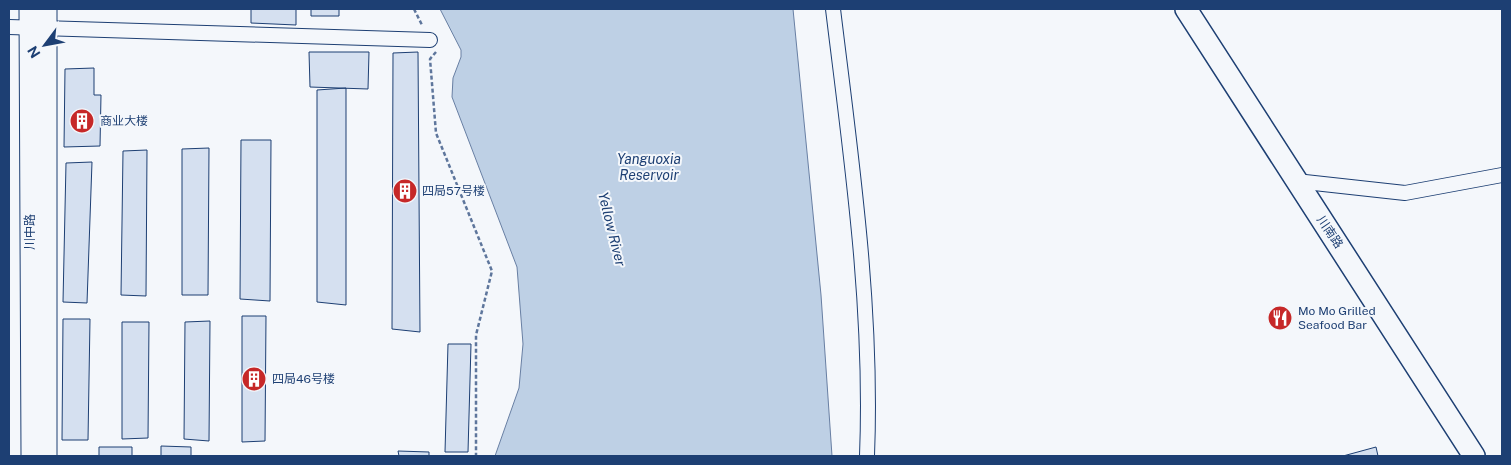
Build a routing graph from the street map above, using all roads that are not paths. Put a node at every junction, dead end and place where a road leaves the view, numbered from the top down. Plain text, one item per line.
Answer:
1 (47, 9) edge
2 (833, 9) edge
3 (1186, 9) edge
4 (36, 21) edge
5 (9, 27) edge
6 (430, 40) road end
7 (1502, 175) edge
8 (1296, 181) junction
9 (30, 456) edge
10 (47, 456) edge
11 (866, 456) edge
12 (1474, 456) edge

1 - 4 street, 川中路
2 - 11 street
3 - 8 main road, 川南路
4 - 5 street
4 - 6 street
4 - 9 street, 川中路
4 - 10 street, 川中路
7 - 8 street
8 - 12 main road, 川南路

